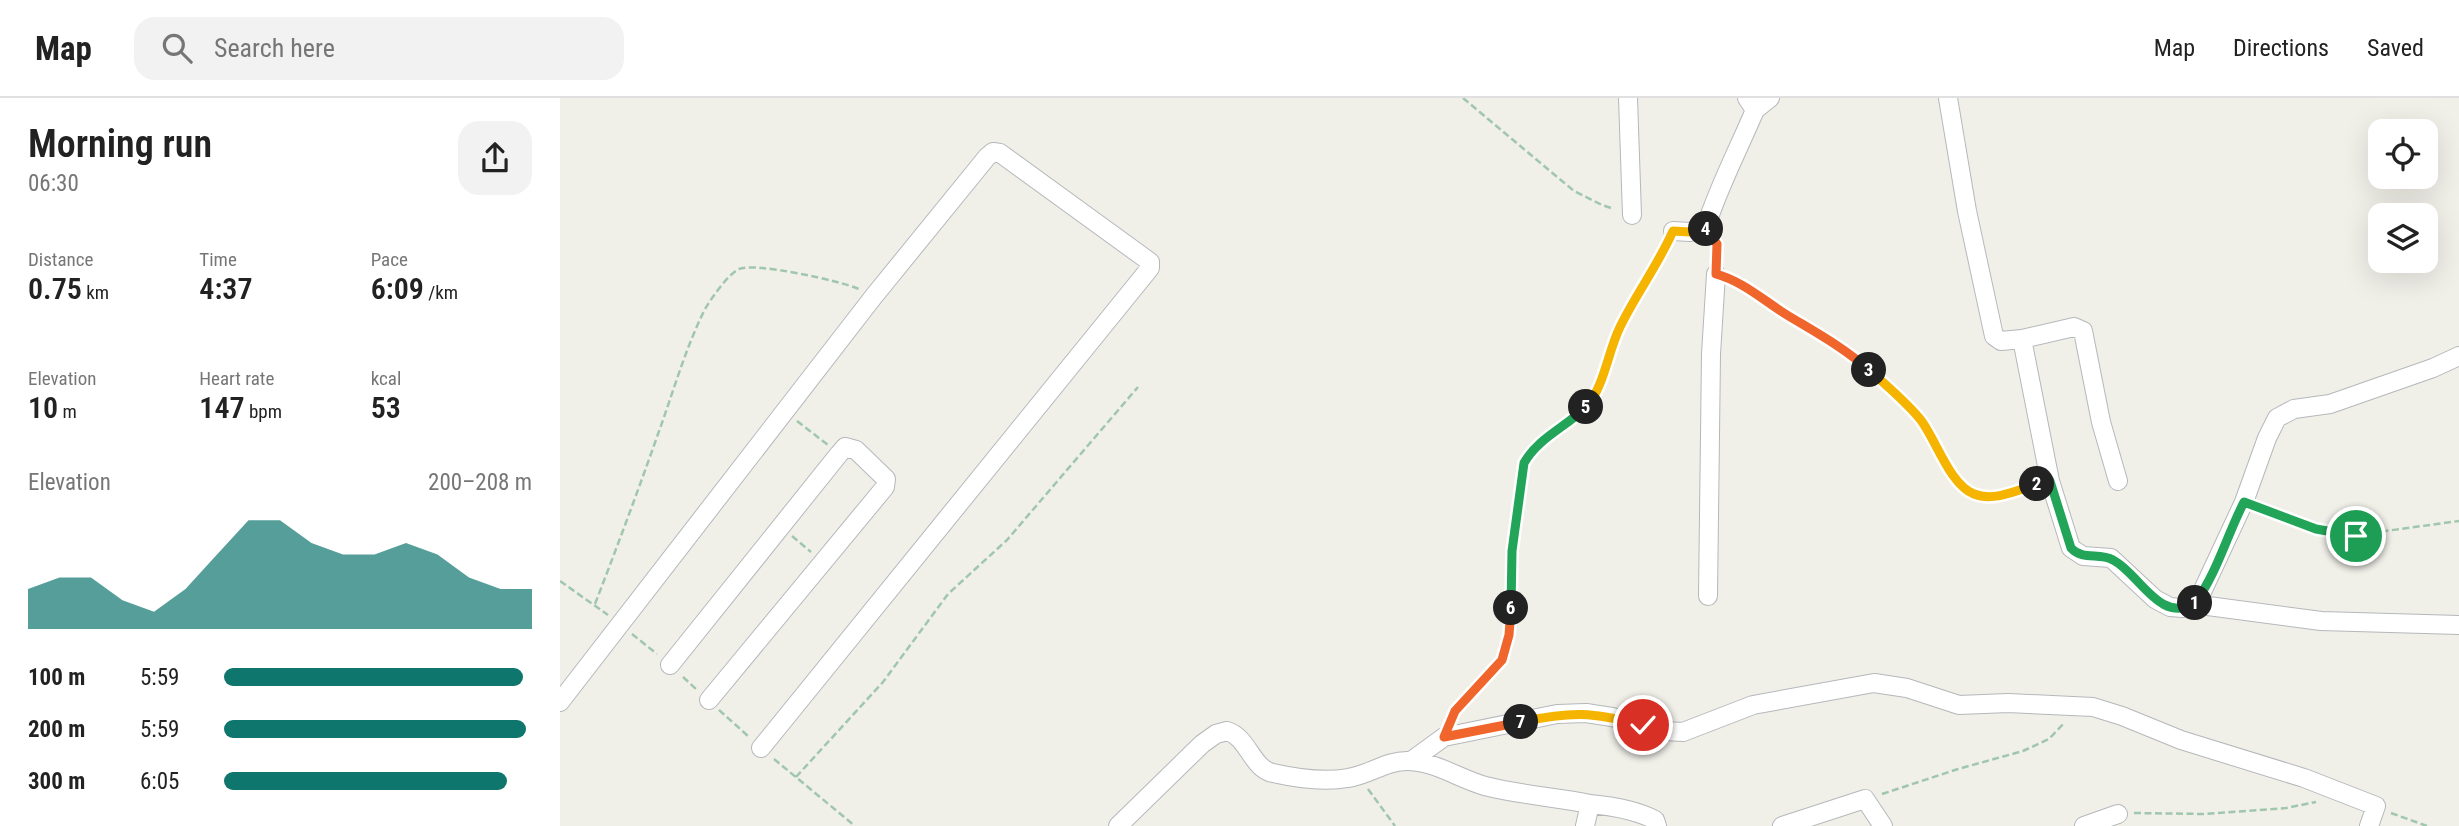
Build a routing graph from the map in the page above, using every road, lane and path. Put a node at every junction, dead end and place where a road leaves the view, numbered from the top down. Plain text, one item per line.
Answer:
1 (1463, 98) edge
2 (1628, 98) edge
3 (1770, 98) edge
4 (1948, 98) edge
5 (1751, 104) edge
6 (1632, 215) joint
7 (1705, 229) junction
8 (1673, 231) joint
9 (1716, 274) junction
10 (874, 296) junction
11 (2022, 339) junction
12 (2459, 356) edge
13 (1138, 387) dead end
14 (785, 411) junction
15 (838, 454) junction
16 (2050, 481) junction
17 (2118, 481) dead end
18 (2244, 502) junction
19 (2459, 521) edge
20 (782, 527) junction
21 (822, 561) junction
22 (1708, 596) dead end
23 (595, 604) dead end
24 (2193, 604) junction
25 (2459, 625) edge
26 (670, 664) dead end
27 (709, 700) dead end
28 (560, 702) edge
29 (2080, 707) junction
30 (1444, 737) junction
31 (761, 748) dead end
32 (1411, 761) junction
33 (1358, 775) junction
34 (796, 777) dead end
35 (2350, 795) junction
36 (1865, 799) junction
37 (1590, 804) junction
38 (2376, 806) junction
39 (2118, 814) joint
40 (1118, 826) edge
41 (1395, 826) edge
42 (1585, 826) edge
43 (1657, 826) edge
44 (1782, 826) edge
45 (1883, 826) edge
46 (2084, 826) edge
47 (2369, 826) edge
48 (2427, 826) edge

1 - 6 path
2 - 6 street
3 - 5 street
4 - 11 street
5 - 7 street
7 - 8 street
7 - 9 path
8 - 30 path
9 - 16 path
9 - 22 street
10 - 14 street
10 - 23 path
10 - 31 street
11 - 16 street
11 - 17 street
12 - 18 street
13 - 34 path
14 - 15 path
14 - 28 street
15 - 20 street
15 - 21 street
16 - 24 street
18 - 19 path
18 - 24 street
20 - 21 path
20 - 26 street
21 - 27 street
24 - 25 street
29 - 30 street
29 - 35 street
29 - 36 path
30 - 32 street
32 - 33 street
32 - 37 street
33 - 40 street
33 - 41 path
35 - 38 street
35 - 39 path
36 - 44 street
36 - 45 street
37 - 42 street
37 - 43 street
38 - 47 street
38 - 48 path
39 - 46 street

